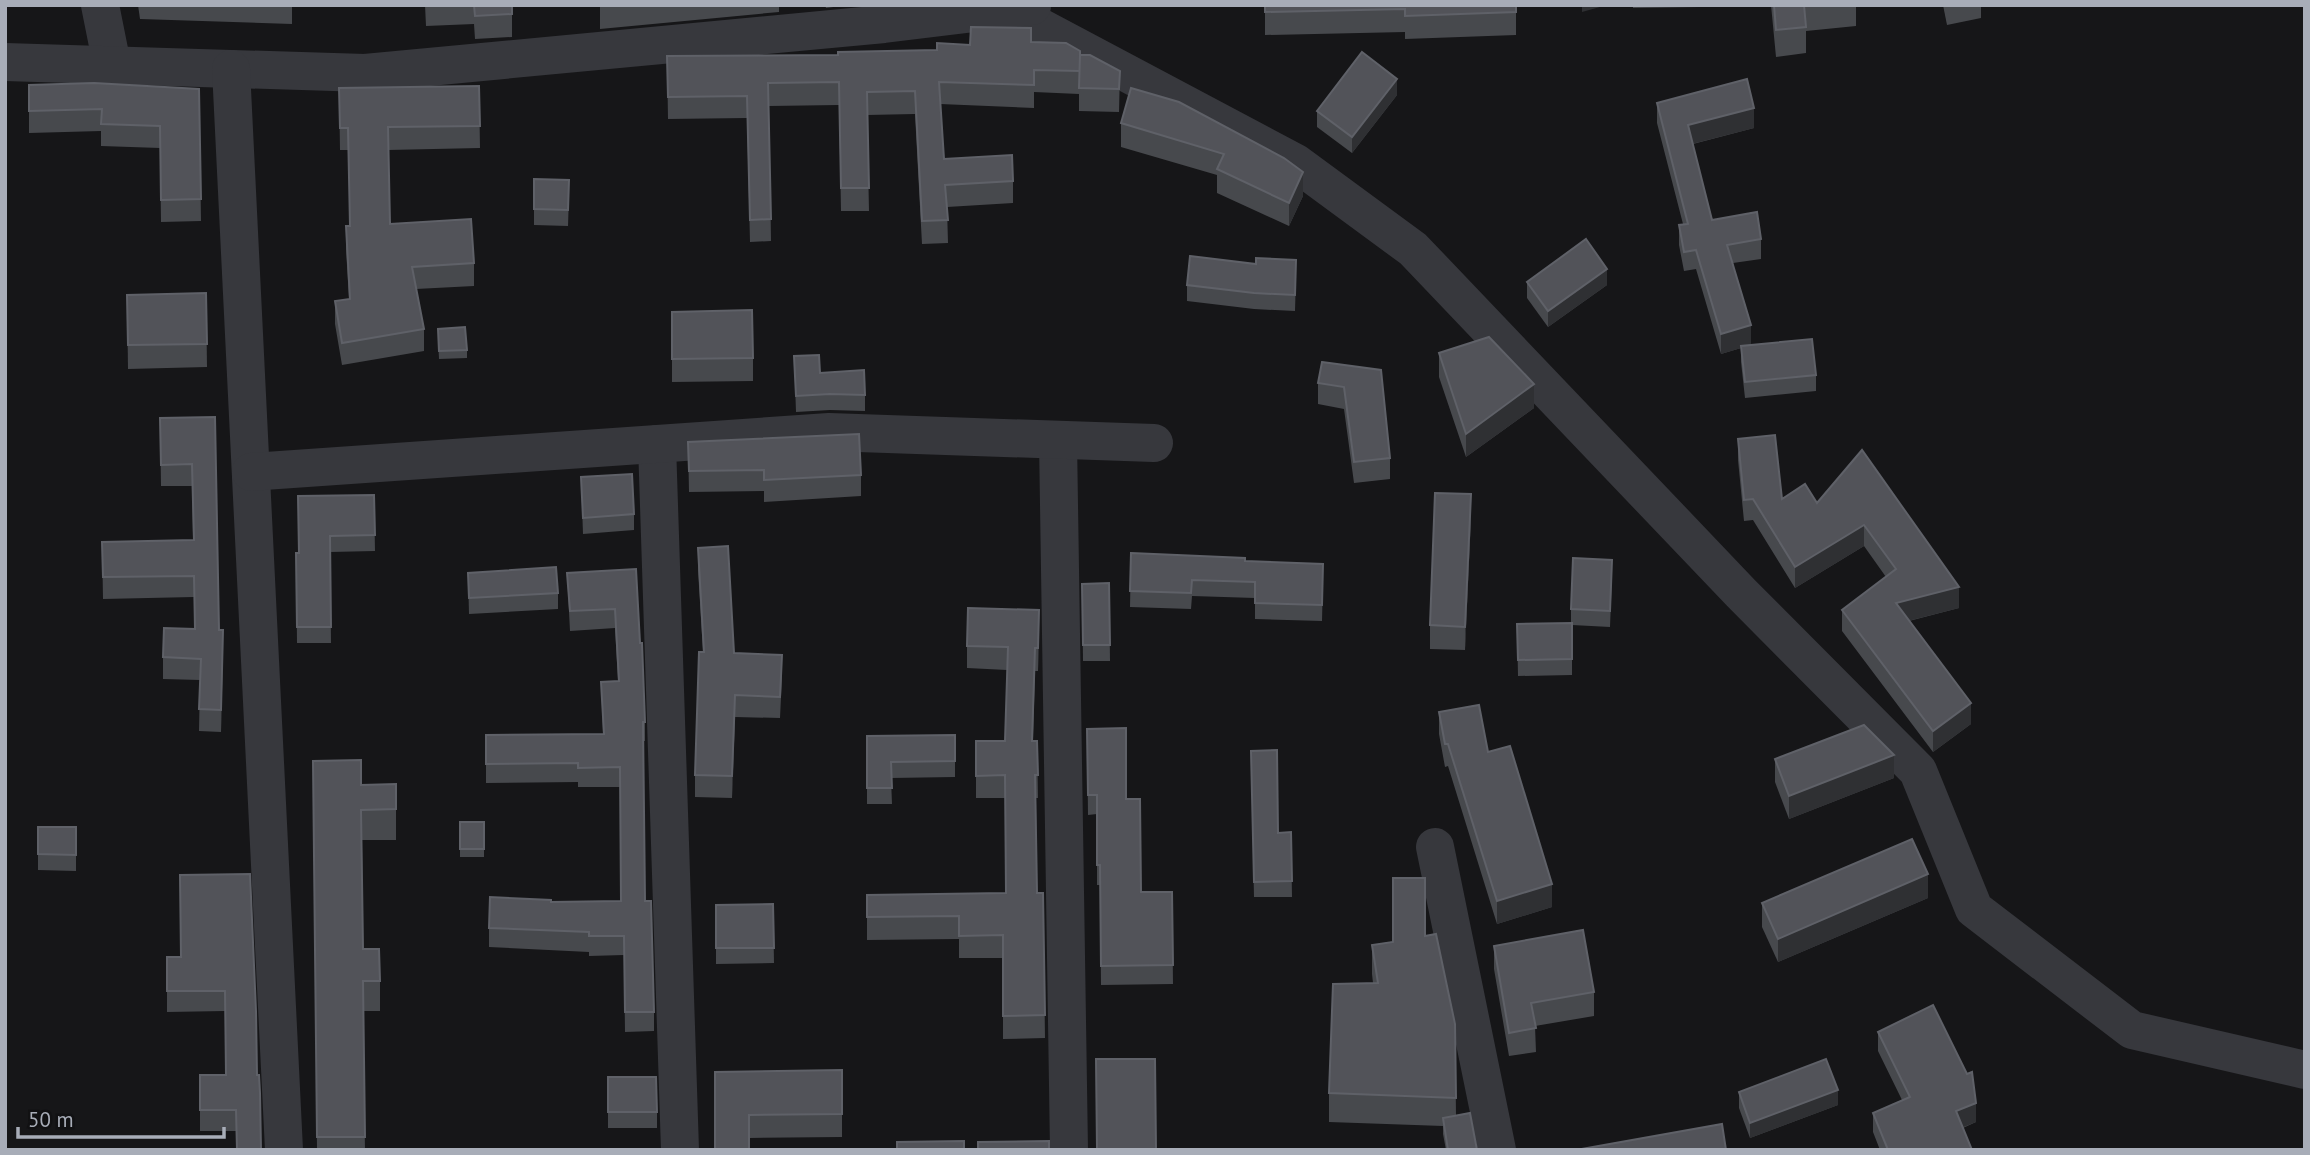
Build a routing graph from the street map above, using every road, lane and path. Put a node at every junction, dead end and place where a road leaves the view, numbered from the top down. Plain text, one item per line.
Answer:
1 (100, 5) edge
2 (1021, 7) edge
3 (5, 62) edge
4 (112, 65) junction
5 (232, 69) junction
6 (1059, 440) junction
7 (1154, 443) dead end
8 (657, 444) junction
9 (251, 472) junction
10 (1435, 848) dead end
11 (2305, 1070) edge
12 (284, 1150) edge
13 (680, 1150) edge
14 (1069, 1150) edge
15 (1497, 1150) edge

1 - 4 street
2 - 5 street
2 - 11 street
3 - 4 street
4 - 5 street
5 - 9 street
6 - 7 street
6 - 8 street
6 - 14 street
8 - 9 street
8 - 13 street
9 - 12 street
10 - 15 street

